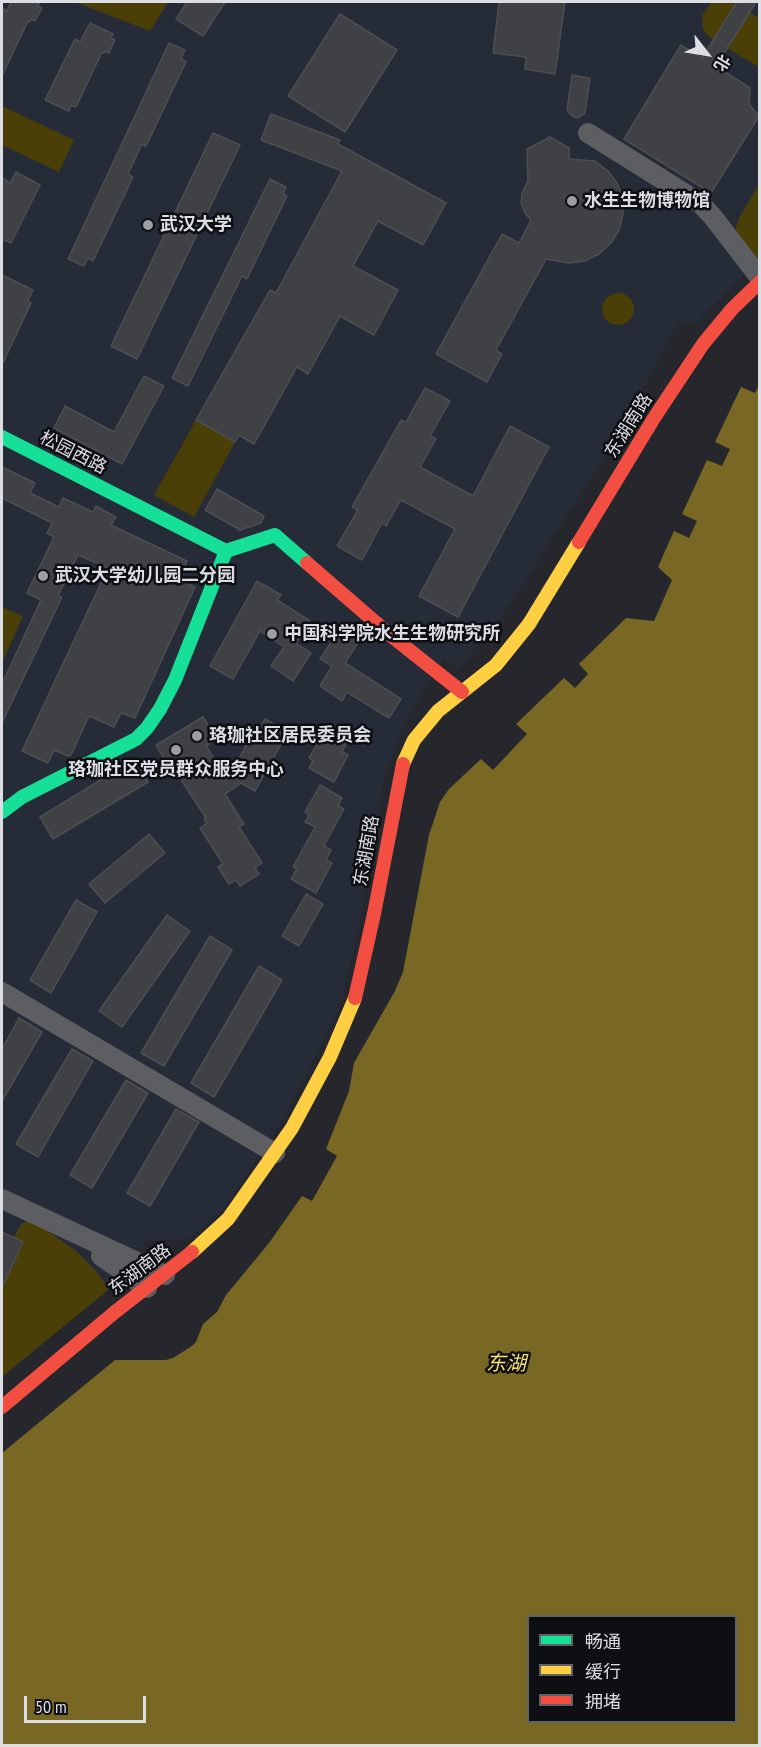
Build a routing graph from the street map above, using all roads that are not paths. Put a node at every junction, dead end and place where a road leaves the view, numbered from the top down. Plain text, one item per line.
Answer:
1 (588, 133) dead end
2 (759, 280) edge
3 (2, 437) edge
4 (226, 551) junction
5 (462, 692) junction
6 (2, 812) edge
7 (2, 992) edge
8 (275, 1153) junction
9 (2, 1199) edge
10 (62, 1228) junction
11 (165, 1275) junction
12 (147, 1288) junction
13 (2, 1407) edge

1 - 2 street
2 - 5 street, 东湖南路
3 - 4 street, 松园西路
4 - 5 street
4 - 6 street
5 - 8 street, 东湖南路
7 - 8 street
8 - 11 street, 东湖南路
9 - 10 street
10 - 11 street
10 - 12 street
11 - 12 street, 东湖南路
12 - 13 street, 东湖南路

